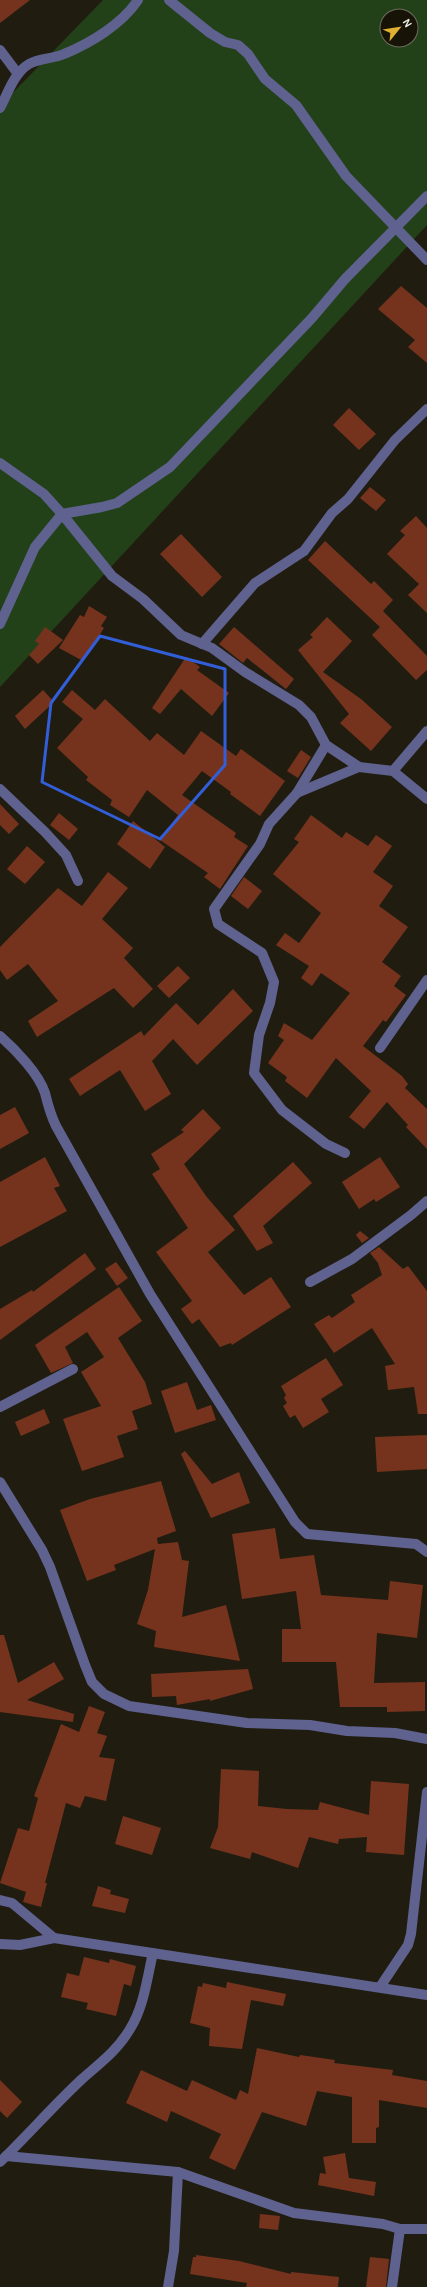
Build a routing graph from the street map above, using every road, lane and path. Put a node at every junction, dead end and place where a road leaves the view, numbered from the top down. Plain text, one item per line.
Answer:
1 (138, 0) edge
2 (169, 0) edge
3 (0, 50) edge
4 (18, 74) junction
5 (0, 108) edge
6 (427, 196) edge
7 (395, 229) junction
8 (427, 260) edge
9 (427, 409) edge
10 (0, 463) edge
11 (62, 514) junction
12 (0, 624) edge
13 (202, 644) junction
14 (427, 731) edge
15 (326, 745) junction
16 (359, 767) junction
17 (393, 771) junction
18 (0, 789) edge
19 (296, 793) junction
20 (427, 799) edge
21 (78, 881) dead end
22 (427, 980) edge
23 (0, 1036) edge
24 (380, 1048) dead end
25 (345, 1153) dead end
26 (427, 1201) edge
27 (310, 1282) dead end
28 (73, 1369) dead end
29 (0, 1407) edge
30 (0, 1482) edge
31 (427, 1552) edge
32 (427, 1739) edge
33 (427, 1792) edge
34 (0, 1900) edge
35 (54, 1938) junction
36 (0, 1944) edge
37 (153, 1953) junction
38 (380, 1988) junction
39 (427, 1995) edge
40 (3, 2159) edge
41 (178, 2172) junction
42 (400, 2229) junction
43 (427, 2229) edge
44 (168, 2287) edge
45 (392, 2287) edge

1 - 4 street
2 - 7 street
3 - 4 street
4 - 5 street
6 - 7 street
7 - 8 street
7 - 11 street
9 - 13 street
10 - 11 street
11 - 12 street
11 - 13 street
13 - 15 street
14 - 17 street
15 - 16 street
15 - 19 street
16 - 17 street
16 - 19 street
17 - 20 street
18 - 21 street
19 - 25 street
22 - 24 street
23 - 31 street
26 - 27 street
28 - 29 street
30 - 32 street
33 - 38 street
34 - 35 street
35 - 36 street
35 - 37 street
37 - 38 street
37 - 40 street
38 - 39 street
40 - 41 street
41 - 42 street
41 - 44 street
42 - 43 street
42 - 45 street

